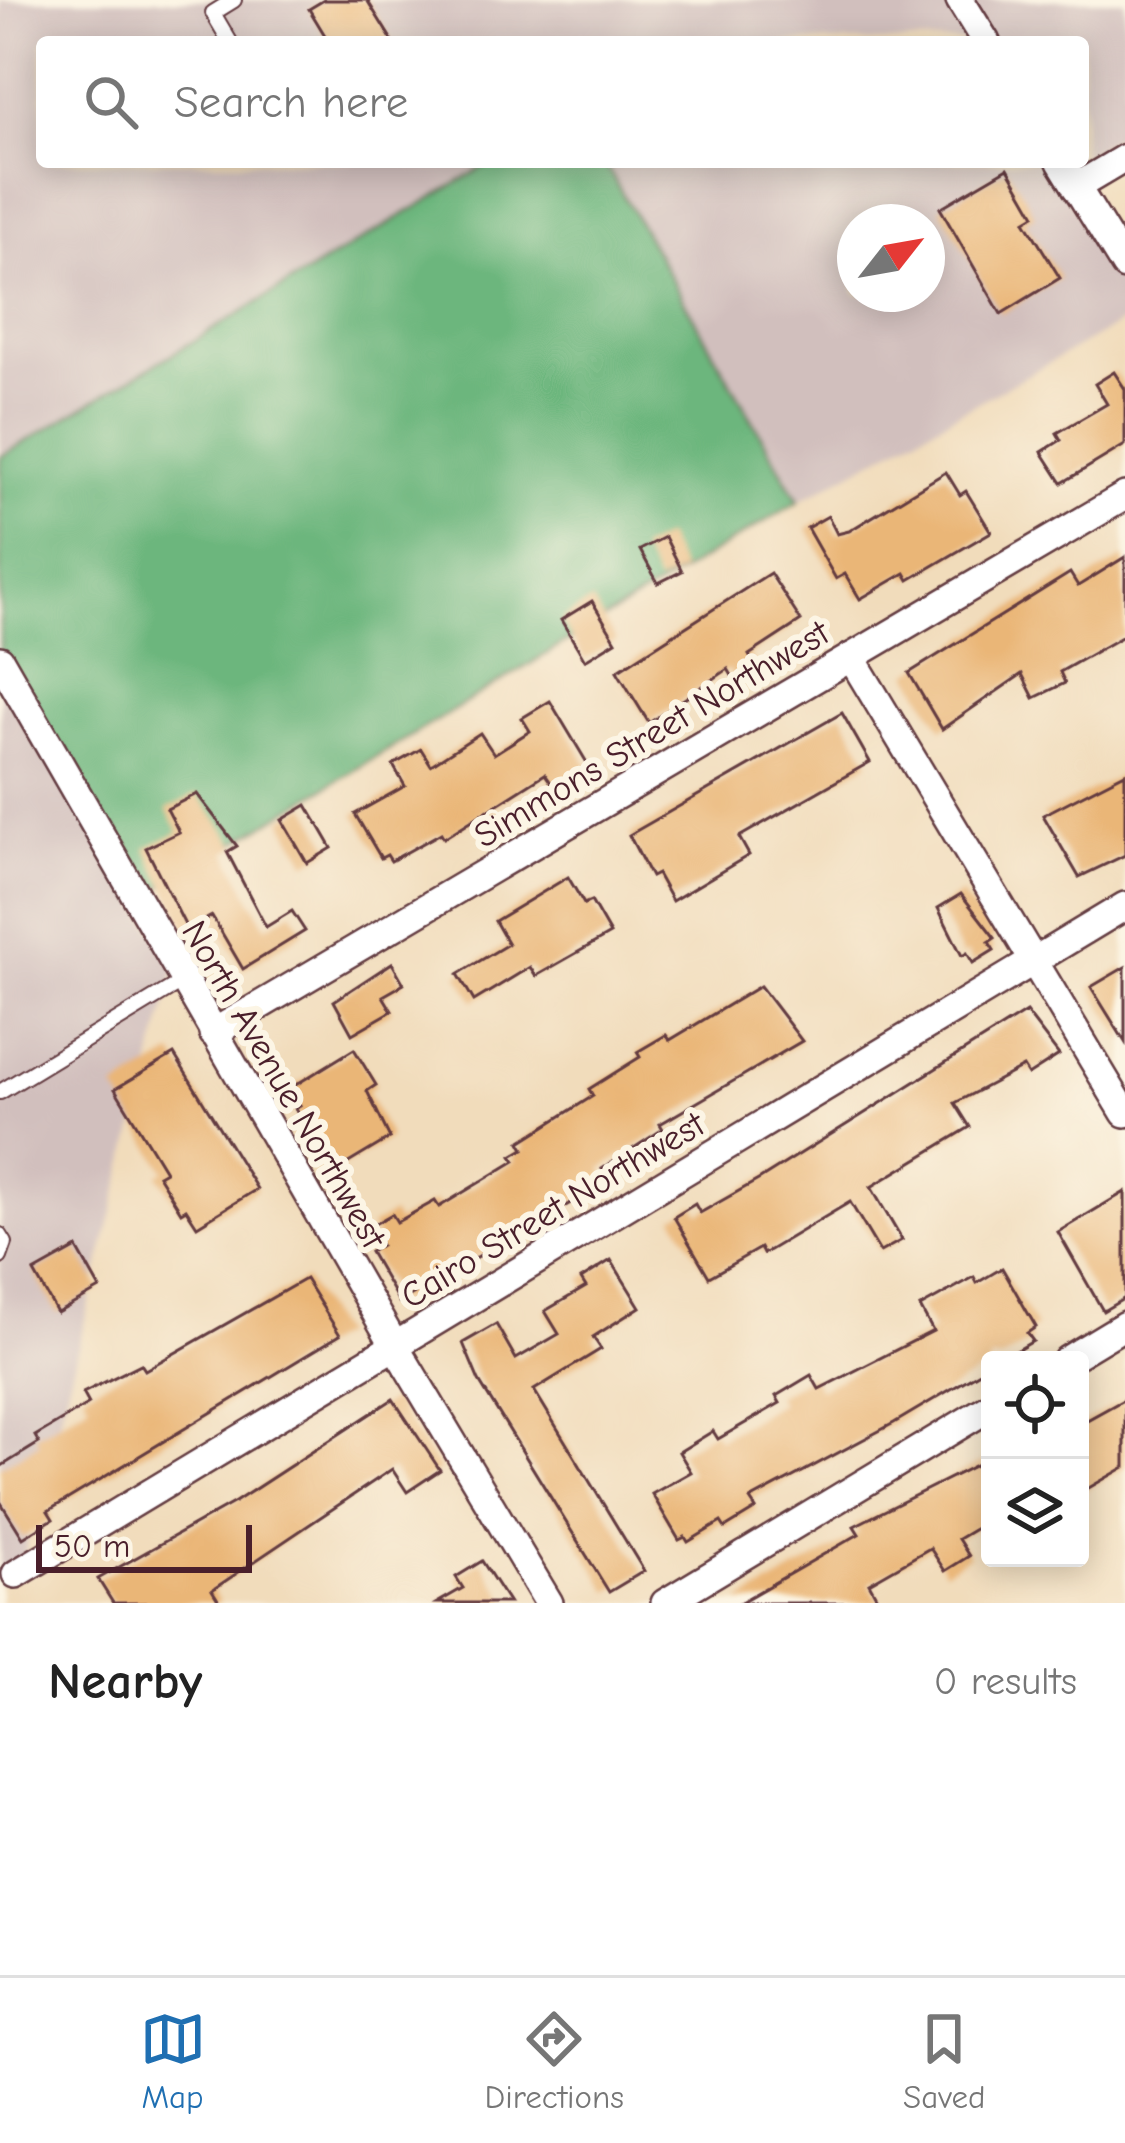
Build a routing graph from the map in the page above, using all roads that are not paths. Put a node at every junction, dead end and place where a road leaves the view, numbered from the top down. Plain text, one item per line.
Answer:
1 (234, 0) edge
2 (960, 0) edge
3 (226, 36) edge
4 (982, 36) edge
5 (1125, 158) edge
6 (1064, 168) edge
7 (1076, 188) junction
8 (1125, 266) edge
9 (1125, 496) edge
10 (851, 657) junction
11 (0, 660) edge
12 (1125, 906) edge
13 (1033, 960) junction
14 (183, 981) junction
15 (213, 1033) junction
16 (0, 1092) edge
17 (1125, 1113) edge
18 (0, 1235) edge
19 (0, 1256) edge
20 (1125, 1325) edge
21 (394, 1346) junction
22 (1082, 1351) edge
23 (981, 1412) edge
24 (16, 1574) dead end
25 (549, 1603) edge
26 (665, 1603) edge

1 - 3 lane
2 - 4 street
5 - 7 street
6 - 7 street
7 - 8 street
9 - 10 street, Simmons Street Northwest
10 - 13 street
10 - 15 street, Simmons Street Northwest
11 - 14 street, North Avenue Northwest
12 - 13 street, Cairo Street Northwest
13 - 17 street
13 - 21 street, Cairo Street Northwest
14 - 15 street, North Avenue Northwest
14 - 16 lane
15 - 21 street, North Avenue Northwest
18 - 19 lane
20 - 22 street
21 - 24 street, Cairo Street Northwest
21 - 25 street, North Avenue Northwest
23 - 26 street

